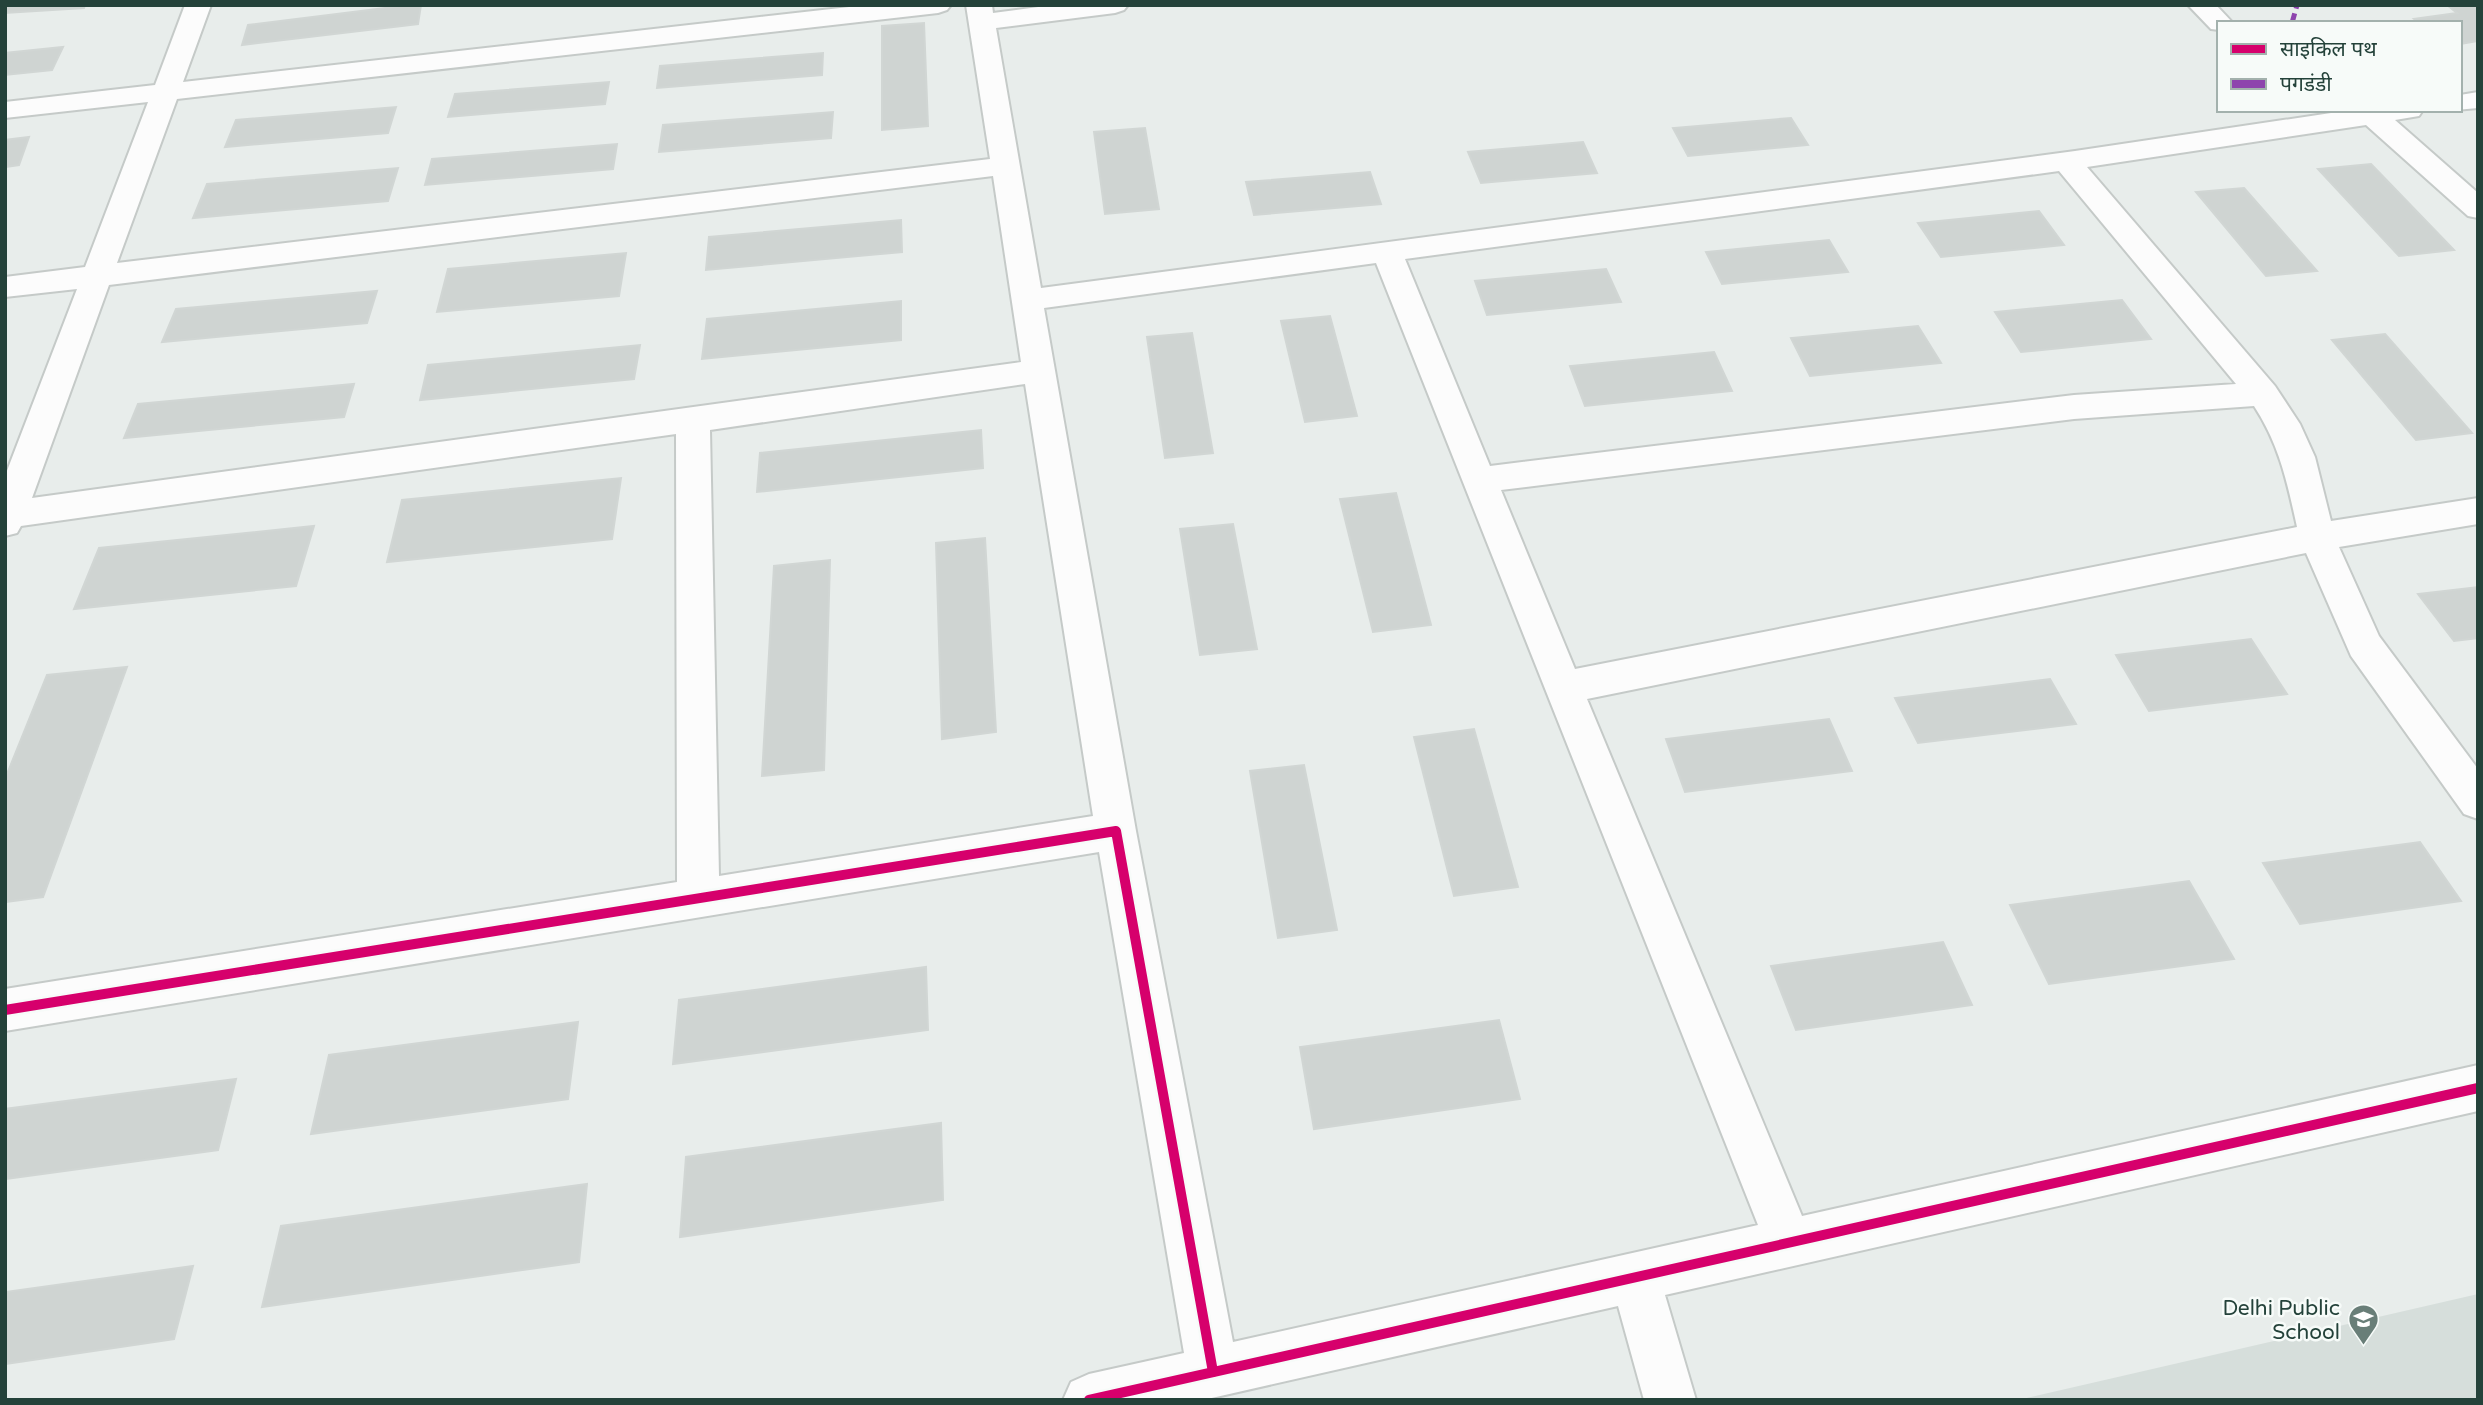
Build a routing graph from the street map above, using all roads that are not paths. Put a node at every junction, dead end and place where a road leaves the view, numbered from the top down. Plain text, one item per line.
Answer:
1 (198, 5) edge
2 (938, 5) edge
3 (1115, 5) edge
4 (2201, 5) edge
5 (981, 13) edge
6 (2218, 21) edge
7 (164, 93) junction
8 (5, 110) edge
9 (2397, 112) edge
10 (2321, 116) edge
11 (2373, 116) junction
12 (2066, 161) junction
13 (1005, 166) junction
14 (2478, 209) edge
15 (1386, 251) junction
16 (96, 275) junction
17 (5, 287) edge
18 (1027, 300) junction
19 (1039, 371) junction
20 (2263, 394) junction
21 (693, 420) junction
22 (1478, 480) junction
23 (2478, 511) edge
24 (6, 517) edge
25 (2317, 537) junction
26 (1562, 688) junction
27 (2478, 801) edge
28 (1116, 831) junction
29 (698, 898) junction
30 (5, 1010) edge
31 (2478, 1087) edge
32 (1789, 1242) junction
33 (1636, 1277) junction
34 (1213, 1372) junction
35 (1089, 1400) edge
36 (1670, 1400) edge

1 - 7 street
2 - 7 street
3 - 5 street
4 - 6 street
5 - 13 street
7 - 8 street
7 - 16 street
9 - 11 street
10 - 11 street
10 - 12 street
11 - 14 street
12 - 15 street
12 - 20 street
13 - 16 street
13 - 18 street
15 - 18 street
15 - 22 street
16 - 17 street
16 - 24 street
18 - 19 street
19 - 21 street
19 - 28 street
20 - 22 street
20 - 25 street
21 - 24 street
21 - 29 street
22 - 26 street
23 - 25 street
25 - 26 street
25 - 27 street
26 - 32 street
28 - 29 street
28 - 34 street
29 - 30 street
31 - 32 street
32 - 33 street
33 - 34 street
33 - 36 street
34 - 35 street

